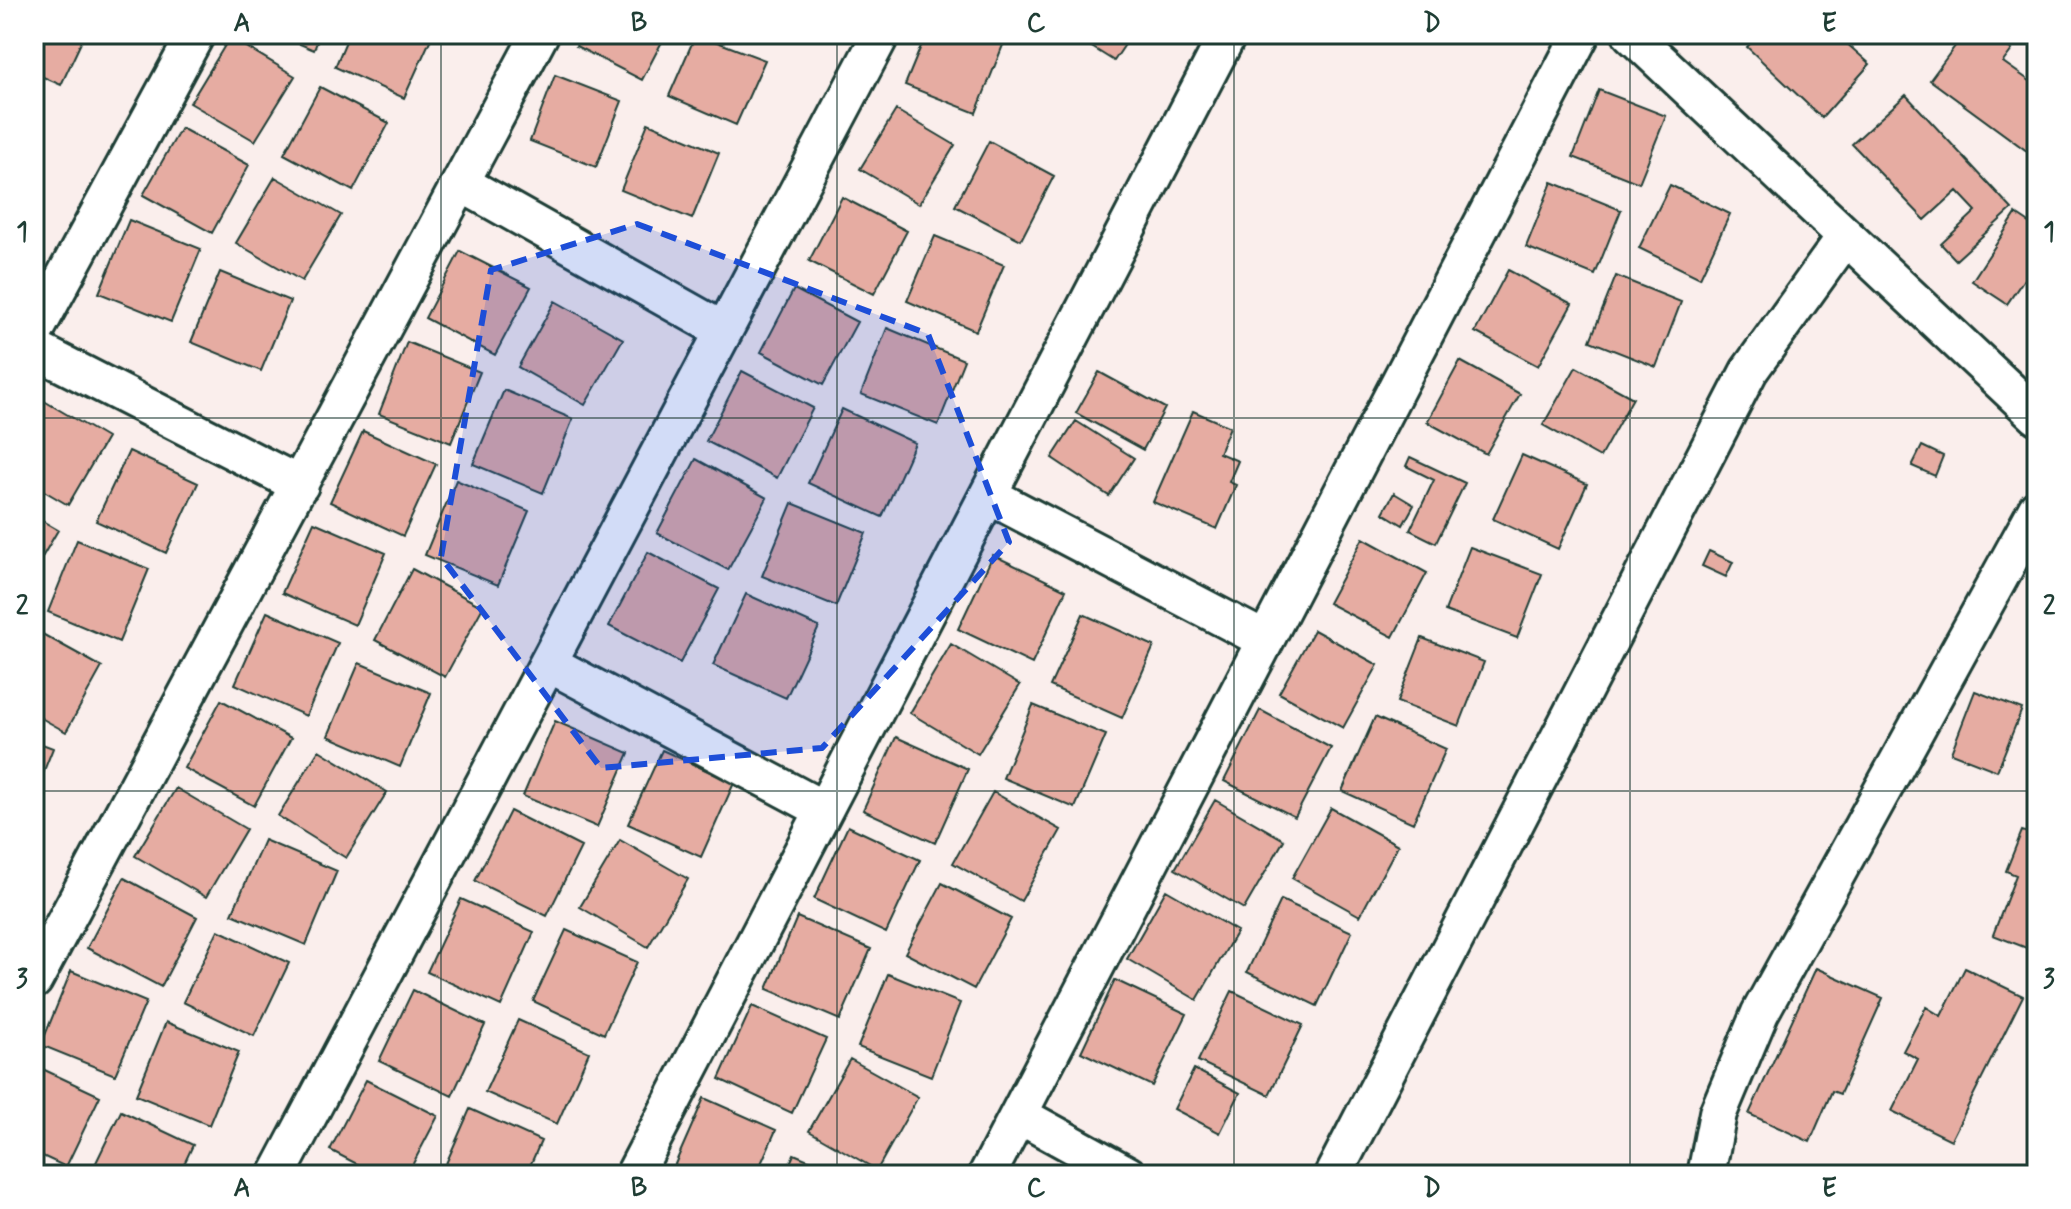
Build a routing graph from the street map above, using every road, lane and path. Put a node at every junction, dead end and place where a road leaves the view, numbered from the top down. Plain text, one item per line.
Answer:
1 (196, 34) edge
2 (540, 34) edge
3 (881, 34) edge
4 (1228, 34) edge
5 (1581, 34) edge
6 (1631, 34) edge
7 (461, 183) junction
8 (1846, 236) junction
9 (724, 331) junction
10 (34, 333) edge
11 (34, 349) edge
12 (2037, 416) edge
13 (300, 485) junction
14 (988, 495) junction
15 (2037, 509) edge
16 (1265, 640) junction
17 (548, 663) junction
18 (824, 810) junction
19 (34, 980) edge
20 (1019, 1115) junction
21 (277, 1175) edge
22 (634, 1175) edge
23 (987, 1175) edge
24 (1128, 1175) edge
25 (1333, 1175) edge
26 (1706, 1175) edge

1 - 10 street
2 - 7 street
3 - 9 street
4 - 14 street
5 - 16 street
6 - 8 street
7 - 9 street
7 - 13 street
8 - 12 street
8 - 25 street
9 - 17 street
11 - 13 street
13 - 19 street
14 - 16 street
14 - 18 street
15 - 26 street
16 - 20 street
17 - 18 street
17 - 21 street
18 - 22 street
20 - 23 street
20 - 24 street

